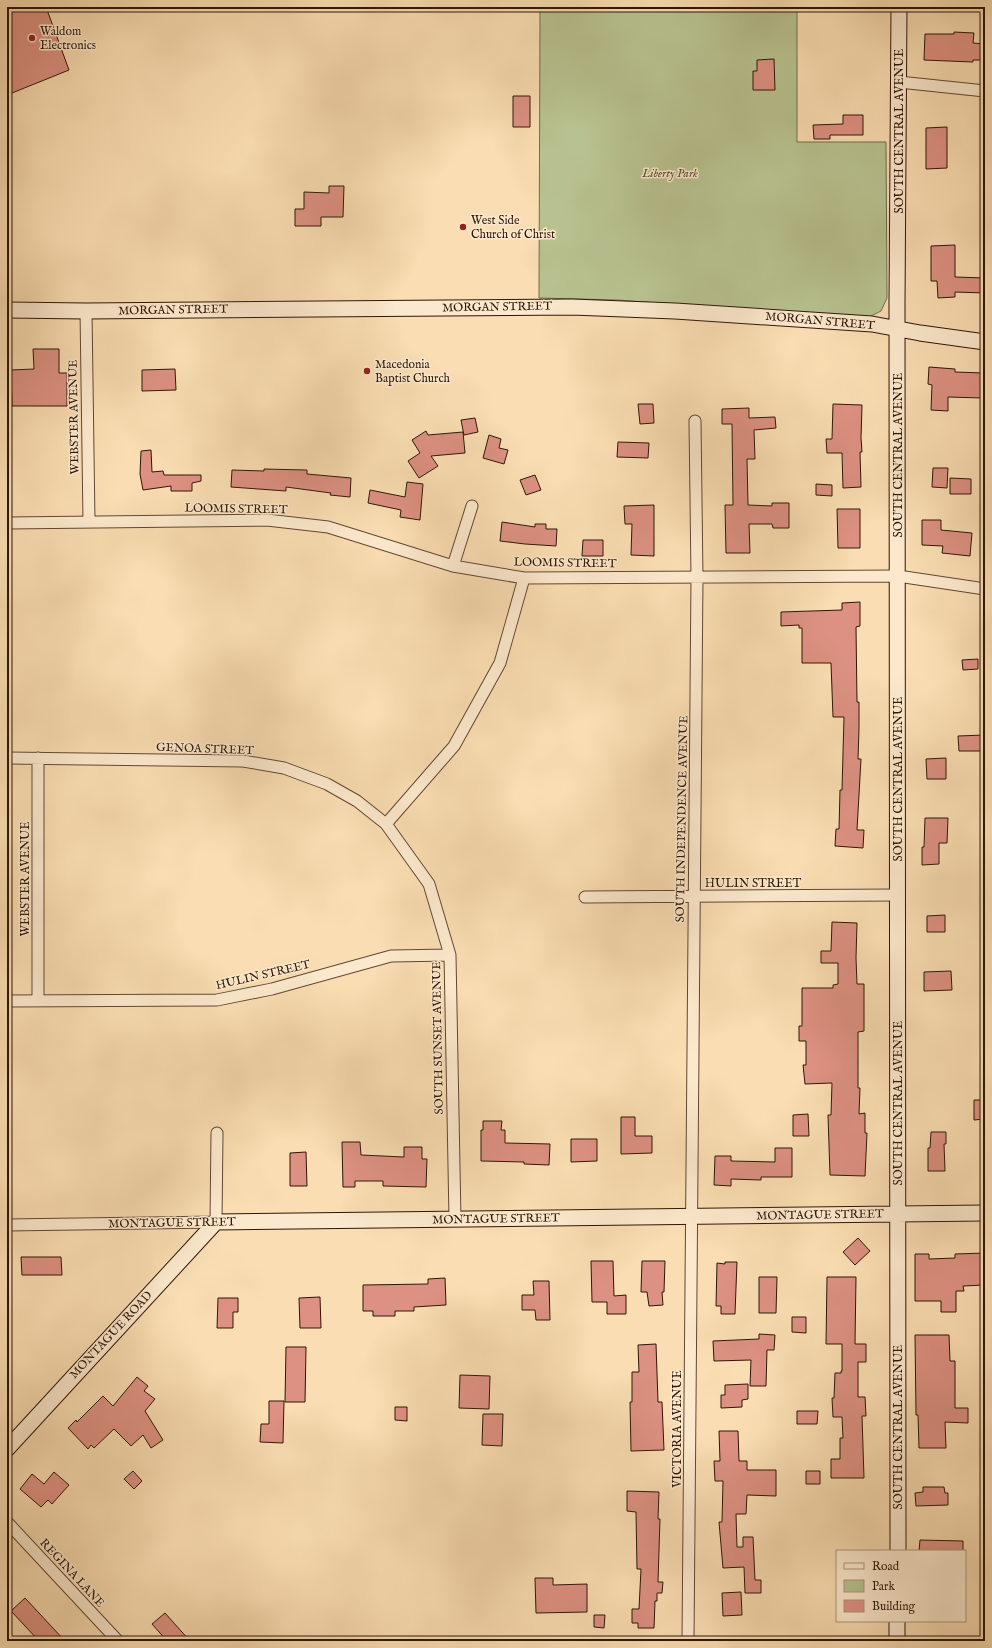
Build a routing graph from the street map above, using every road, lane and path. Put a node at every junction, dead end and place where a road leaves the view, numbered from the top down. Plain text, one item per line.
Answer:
1 (899, 7) edge
2 (899, 82) junction
3 (985, 91) edge
4 (7, 310) edge
5 (86, 312) junction
6 (897, 328) junction
7 (985, 342) edge
8 (696, 421) dead end
9 (472, 506) dead end
10 (89, 522) junction
11 (7, 523) edge
12 (453, 566) junction
13 (898, 576) junction
14 (697, 577) junction
15 (524, 578) junction
16 (985, 589) edge
17 (7, 758) edge
18 (38, 758) junction
19 (386, 824) junction
20 (898, 895) junction
21 (694, 896) junction
22 (585, 897) dead end
23 (450, 954) junction
24 (38, 1000) junction
25 (7, 1001) edge
26 (217, 1133) dead end
27 (985, 1213) edge
28 (898, 1214) junction
29 (692, 1216) junction
30 (455, 1219) junction
31 (216, 1222) junction
32 (7, 1225) edge
33 (7, 1449) edge
34 (7, 1522) edge
35 (898, 1550) edge
36 (898, 1622) edge
37 (118, 1641) edge
38 (688, 1641) edge
39 (897, 1641) edge

1 - 2 main road, SOUTH CENTRAL AVENUE
2 - 3 street
2 - 6 main road, SOUTH CENTRAL AVENUE
4 - 5 main road, MORGAN STREET
5 - 6 main road, MORGAN STREET
5 - 10 street, WEBSTER AVENUE
6 - 7 main road, MORGAN STREET
6 - 13 main road, SOUTH CENTRAL AVENUE
8 - 14 street, SOUTH INDEPENDENCE AVENUE
9 - 12 street
10 - 11 street, LOOMIS STREET
10 - 12 street, LOOMIS STREET
12 - 15 street, LOOMIS STREET
13 - 14 street, LOOMIS STREET
13 - 16 street, LOOMIS STREET
13 - 20 main road, SOUTH CENTRAL AVENUE
14 - 15 street, LOOMIS STREET
14 - 21 street, SOUTH INDEPENDENCE AVENUE
15 - 19 street
17 - 18 street, GENOA STREET
18 - 19 street, GENOA STREET
18 - 24 street, WEBSTER AVENUE
19 - 23 street, SOUTH SUNSET AVENUE
20 - 21 street, HULIN STREET
20 - 28 main road, SOUTH CENTRAL AVENUE
21 - 22 street, HULIN STREET
21 - 29 street, SOUTH INDEPENDENCE AVENUE
23 - 24 street, HULIN STREET
23 - 30 street, SOUTH SUNSET AVENUE
24 - 25 street, HULIN STREET
26 - 31 street
27 - 28 main road, MONTAGUE STREET
28 - 29 main road, MONTAGUE STREET
28 - 35 main road, SOUTH CENTRAL AVENUE
29 - 30 main road, MONTAGUE STREET
29 - 38 street, VICTORIA AVENUE
30 - 31 main road, MONTAGUE STREET
31 - 32 street, MONTAGUE STREET
31 - 33 main road, MONTAGUE ROAD
34 - 37 street, REGINA LANE
36 - 39 main road

